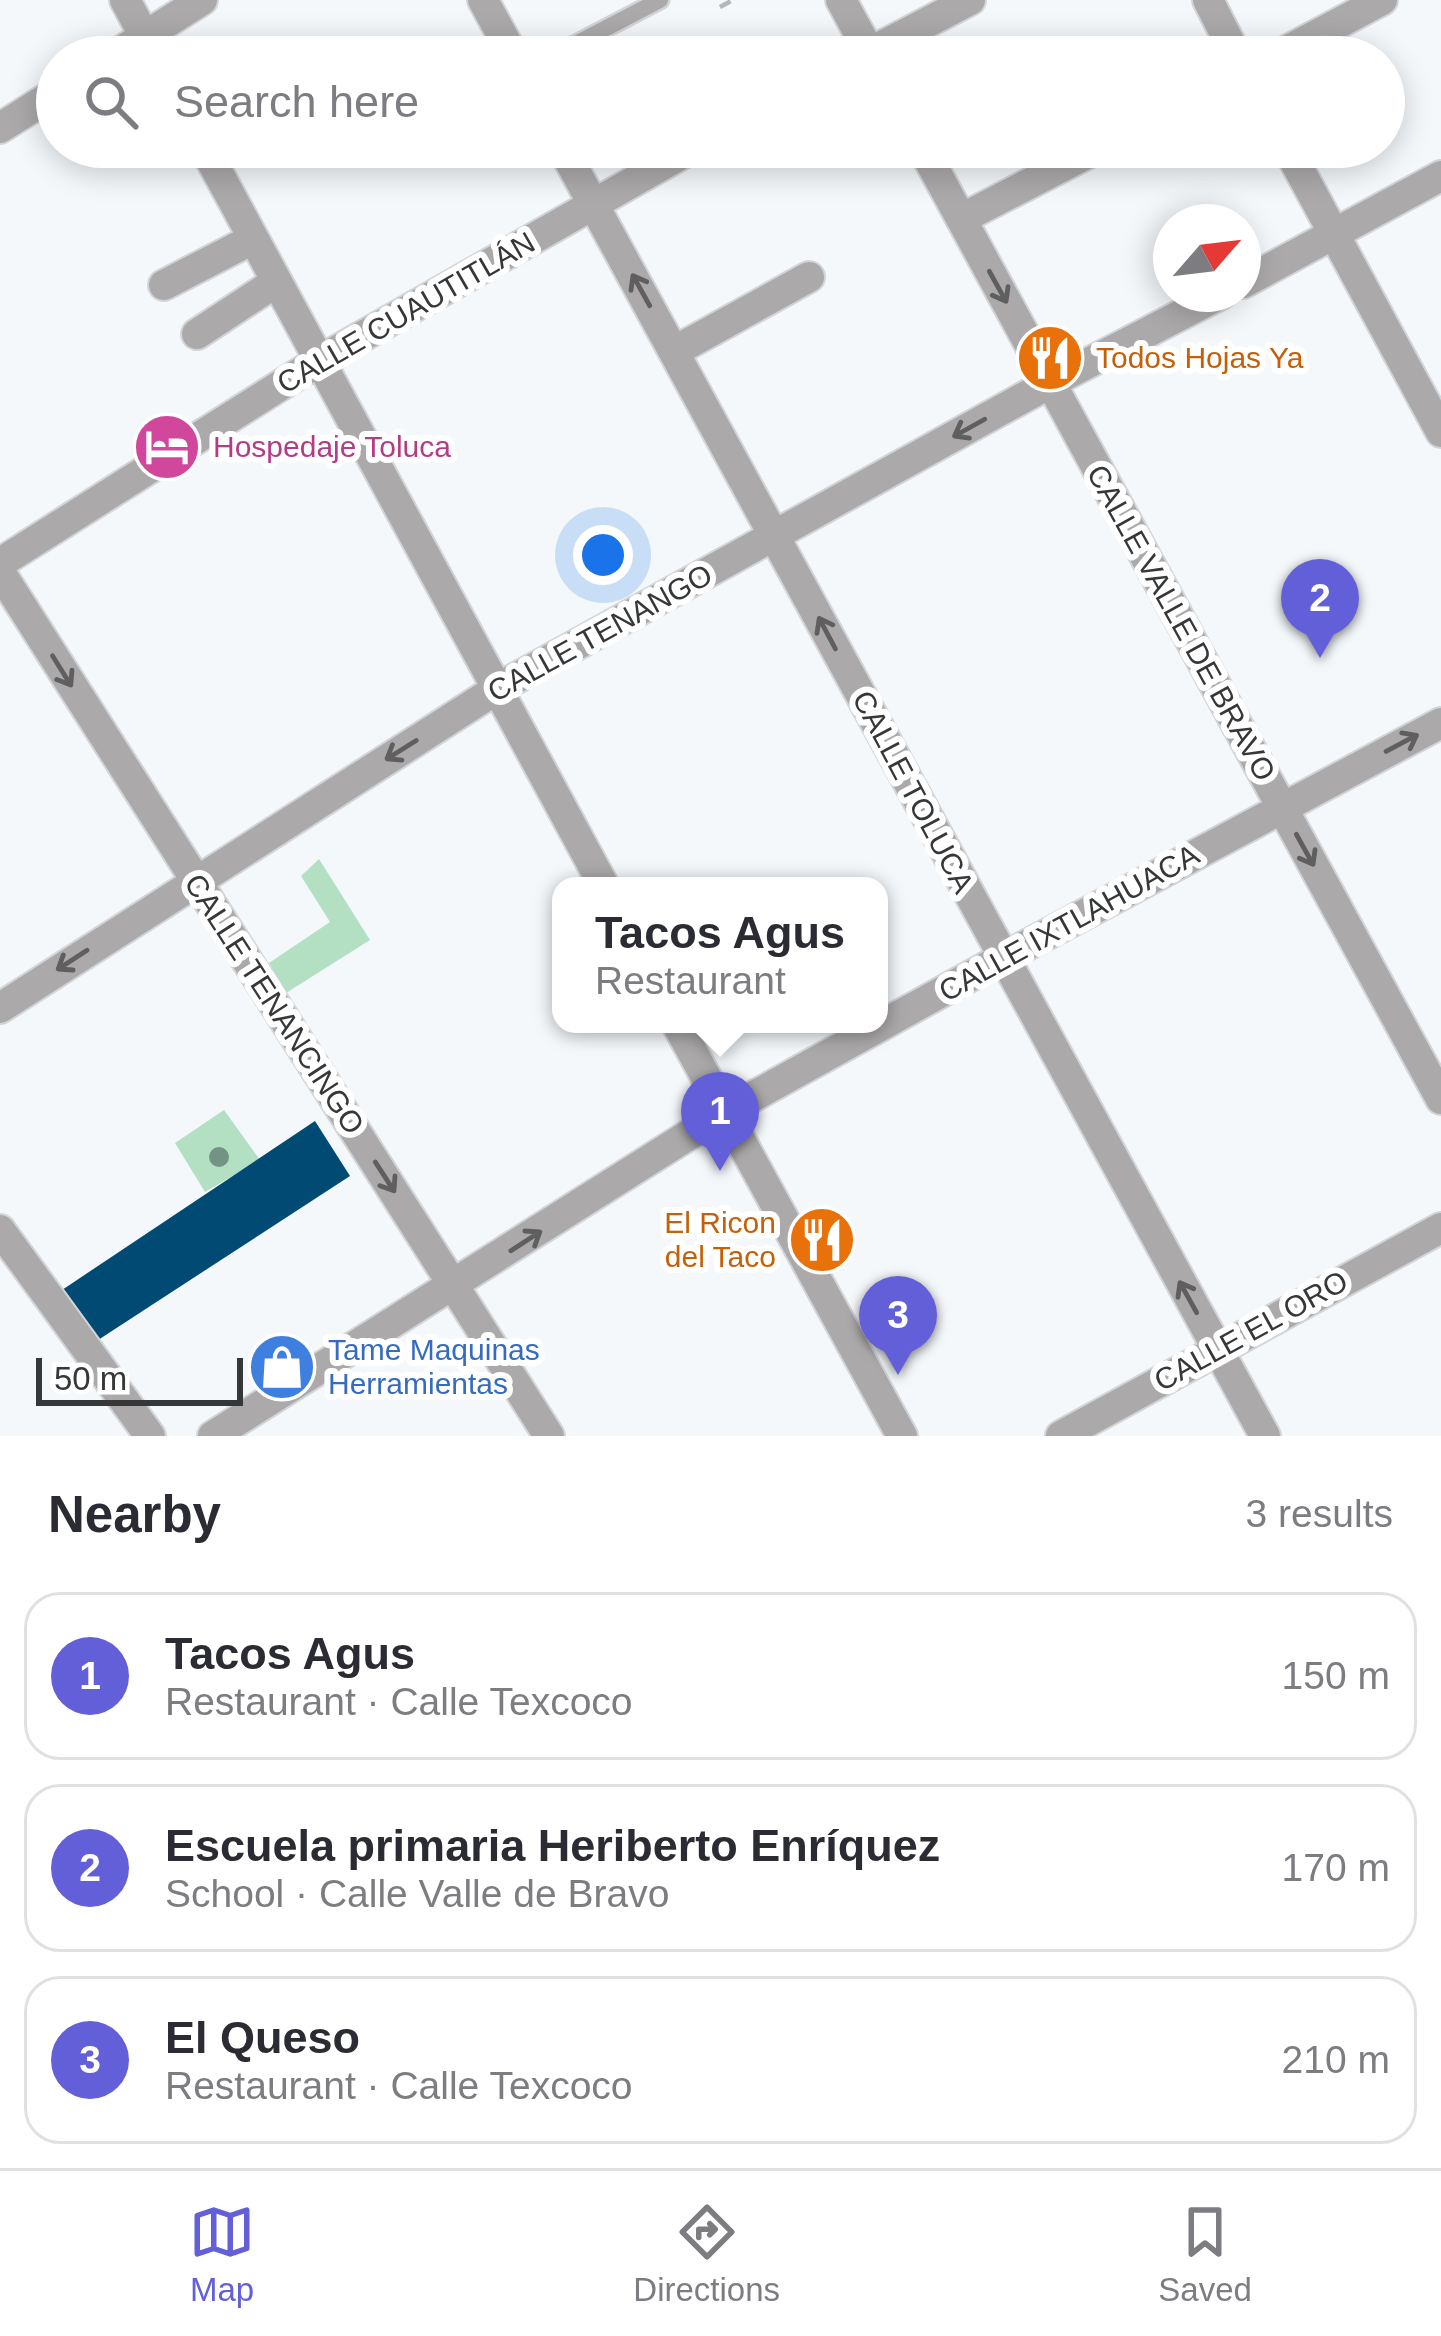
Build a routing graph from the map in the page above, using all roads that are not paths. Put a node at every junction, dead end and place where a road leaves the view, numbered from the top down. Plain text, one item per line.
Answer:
1 (125, 0) edge
2 (202, 0) edge
3 (483, 0) edge
4 (660, 0) edge
5 (842, 0) edge
6 (970, 0) edge
7 (1208, 0) edge
8 (1382, 0) edge
9 (144, 36) edge
10 (162, 36) edge
11 (503, 36) edge
12 (591, 36) edge
13 (859, 36) edge
14 (903, 36) edge
15 (1226, 36) edge
16 (1314, 36) edge
17 (36, 105) edge
18 (0, 128) edge
19 (214, 168) edge
20 (573, 168) edge
21 (657, 168) edge
22 (933, 168) edge
23 (1059, 168) edge
24 (1298, 168) edge
25 (1441, 176) edge
26 (592, 205) junction
27 (961, 219) junction
28 (1335, 235) junction
29 (253, 239) junction
30 (1261, 274) edge
31 (809, 278) dead end
32 (275, 282) junction
33 (164, 285) dead end
34 (1186, 312) edge
35 (197, 334) dead end
36 (675, 351) junction
37 (319, 361) junction
38 (1050, 383) junction
39 (1441, 432) edge
40 (775, 535) junction
41 (0, 567) edge
42 (500, 688) junction
43 (1441, 723) edge
44 (1281, 807) junction
45 (599, 877) edge
46 (194, 880) junction
47 (1003, 958) junction
48 (0, 1008) edge
49 (888, 1022) edge
50 (682, 1033) edge
51 (868, 1033) edge
52 (1441, 1099) edge
53 (725, 1112) junction
54 (1441, 1228) edge
55 (0, 1229) edge
56 (456, 1286) junction
57 (1217, 1349) junction
58 (150, 1436) edge
59 (213, 1436) edge
60 (549, 1436) edge
61 (902, 1436) edge
62 (1061, 1436) edge
63 (1265, 1436) edge

1 - 9 street
2 - 10 street
3 - 11 street
4 - 12 lane
5 - 13 street
6 - 14 street
7 - 15 street
8 - 16 street
17 - 18 street
19 - 29 street
20 - 26 street, CALLE TOLUCA
21 - 26 street, CALLE CUAUTITLÁN
22 - 27 street, CALLE VALLE DE BRAVO
23 - 27 street
24 - 28 street
25 - 28 street
36 -> 26 street, CALLE TOLUCA
26 - 37 street, CALLE CUAUTITLÁN
27 -> 38 street, CALLE VALLE DE BRAVO
28 - 30 street
28 - 39 street
29 - 32 street
29 - 33 street
31 - 36 street
32 - 35 street
32 - 37 street
34 - 38 street, CALLE TENANGO
36 - 40 street, CALLE TOLUCA
37 - 41 street, CALLE CUAUTITLÁN
37 - 42 street
38 -> 40 street, CALLE TENANGO
38 - 44 street, CALLE VALLE DE BRAVO
40 - 42 street, CALLE TENANGO
47 -> 40 street, CALLE TOLUCA
41 -> 46 street, CALLE TENANCINGO
42 - 45 street
42 -> 46 street, CALLE TENANGO
44 -> 43 street, CALLE IXTLAHUACA
44 - 47 street, CALLE IXTLAHUACA
44 -> 52 street, CALLE VALLE DE BRAVO
46 -> 48 street, CALLE TENANGO
46 -> 56 street, CALLE TENANCINGO
47 - 49 street, CALLE IXTLAHUACA
57 -> 47 street, CALLE TOLUCA
50 - 53 street
51 - 53 street, CALLE IXTLAHUACA
56 -> 53 street, CALLE IXTLAHUACA
53 - 61 street
54 - 57 street, CALLE EL ORO
55 - 58 street
56 - 59 street, CALLE IXTLAHUACA
56 - 60 street, CALLE TENANCINGO
57 - 62 street, CALLE EL ORO
57 - 63 street, CALLE TOLUCA

